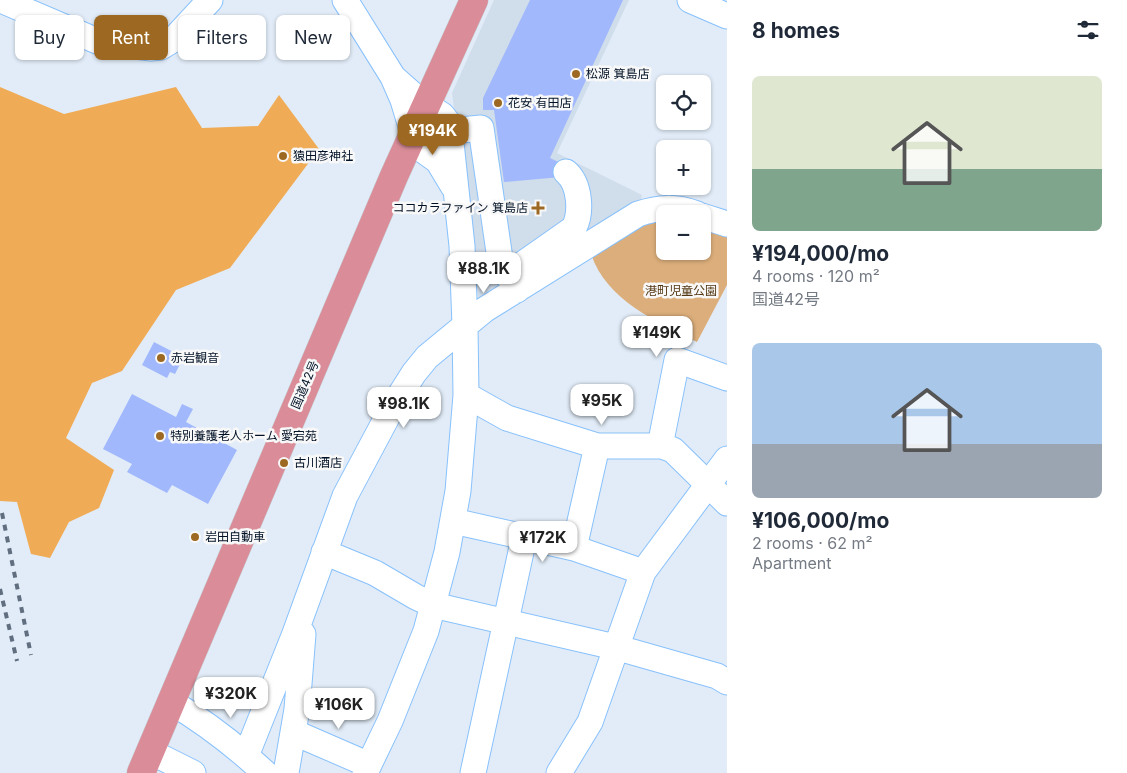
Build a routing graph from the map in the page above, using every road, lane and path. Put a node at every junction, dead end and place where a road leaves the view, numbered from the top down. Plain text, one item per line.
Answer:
1 (1, 0) edge
2 (210, 0) edge
3 (345, 0) edge
4 (460, 0) edge
5 (474, 0) edge
6 (484, 0) edge
7 (690, 0) edge
8 (727, 16) edge
9 (393, 77) junction
10 (429, 101) junction
11 (450, 131) junction
12 (413, 135) junction
13 (566, 172) dead end
14 (455, 196) junction
15 (656, 209) edge
16 (711, 219) edge
17 (727, 224) edge
18 (512, 283) junction
19 (465, 326) junction
20 (727, 378) edge
21 (466, 396) junction
22 (597, 446) junction
23 (662, 446) junction
24 (727, 459) edge
25 (706, 484) junction
26 (727, 503) edge
27 (453, 522) junction
28 (524, 538) junction
29 (574, 548) junction
30 (324, 552) junction
31 (642, 572) junction
32 (308, 598) junction
33 (433, 605) junction
34 (505, 623) junction
35 (615, 647) junction
36 (727, 682) edge
37 (170, 702) junction
38 (293, 732) junction
39 (246, 756) junction
40 (146, 763) edge
41 (367, 769) edge
42 (193, 773) edge
43 (265, 773) edge
44 (286, 773) edge
45 (473, 773) edge
46 (560, 773) edge

1 - 2 street
3 - 9 street
4 - 10 highway
5 - 10 highway, 国道42号
6 - 10 highway
7 - 8 street
9 - 10 street
9 - 12 street
10 - 11 street
10 - 12 highway, 国道42号
11 - 14 street
11 - 18 street
12 - 14 street
12 - 37 highway, 国道42号
13 - 18 street
14 - 19 street
15 - 18 street
16 - 17 street
18 - 19 street
19 - 21 street
19 - 30 street
20 - 23 street
21 - 22 street
21 - 27 street
22 - 23 street
22 - 29 street
23 - 25 street
24 - 25 street
25 - 26 street
25 - 31 street
27 - 28 street
27 - 33 street
28 - 29 street
28 - 34 street
29 - 31 street
30 - 32 street
30 - 33 street
31 - 35 street
32 - 38 street
32 - 39 street
33 - 34 street
33 - 41 street
34 - 35 street
34 - 45 street
35 - 36 street
35 - 46 street
37 - 39 street
37 - 40 highway, 国道42号
38 - 41 street
38 - 44 street
39 - 43 street
40 - 42 street

